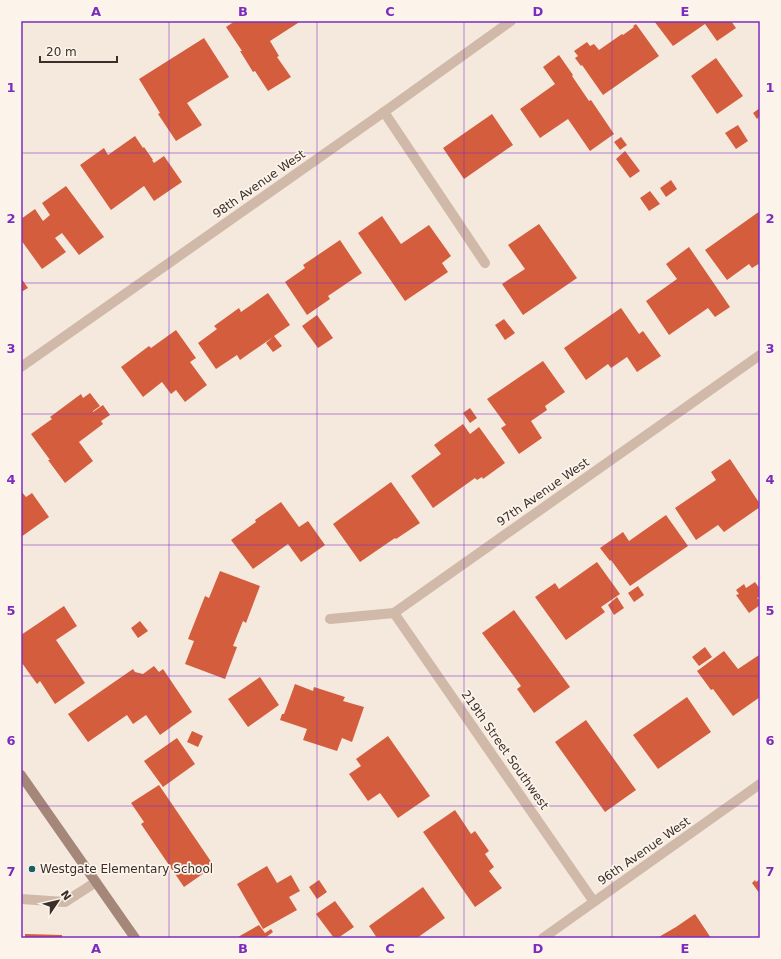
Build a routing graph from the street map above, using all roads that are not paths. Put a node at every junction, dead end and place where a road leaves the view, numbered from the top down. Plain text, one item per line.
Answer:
1 (511, 21) edge
2 (384, 112) junction
3 (485, 263) dead end
4 (760, 355) edge
5 (21, 367) edge
6 (394, 613) junction
7 (330, 619) dead end
8 (21, 775) edge
9 (760, 784) edge
10 (96, 882) junction
11 (21, 899) edge
12 (594, 902) junction
13 (135, 938) edge
14 (542, 938) edge

1 - 2 street, 98th Avenue West
2 - 3 street
2 - 5 street, 98th Avenue West
4 - 6 street, 97th Avenue West
6 - 7 street, 97th Avenue West
6 - 12 street, 219th Street Southwest
8 - 10 main road
9 - 12 street, 96th Avenue West
10 - 11 street
10 - 13 main road
12 - 14 street, 96th Avenue West

